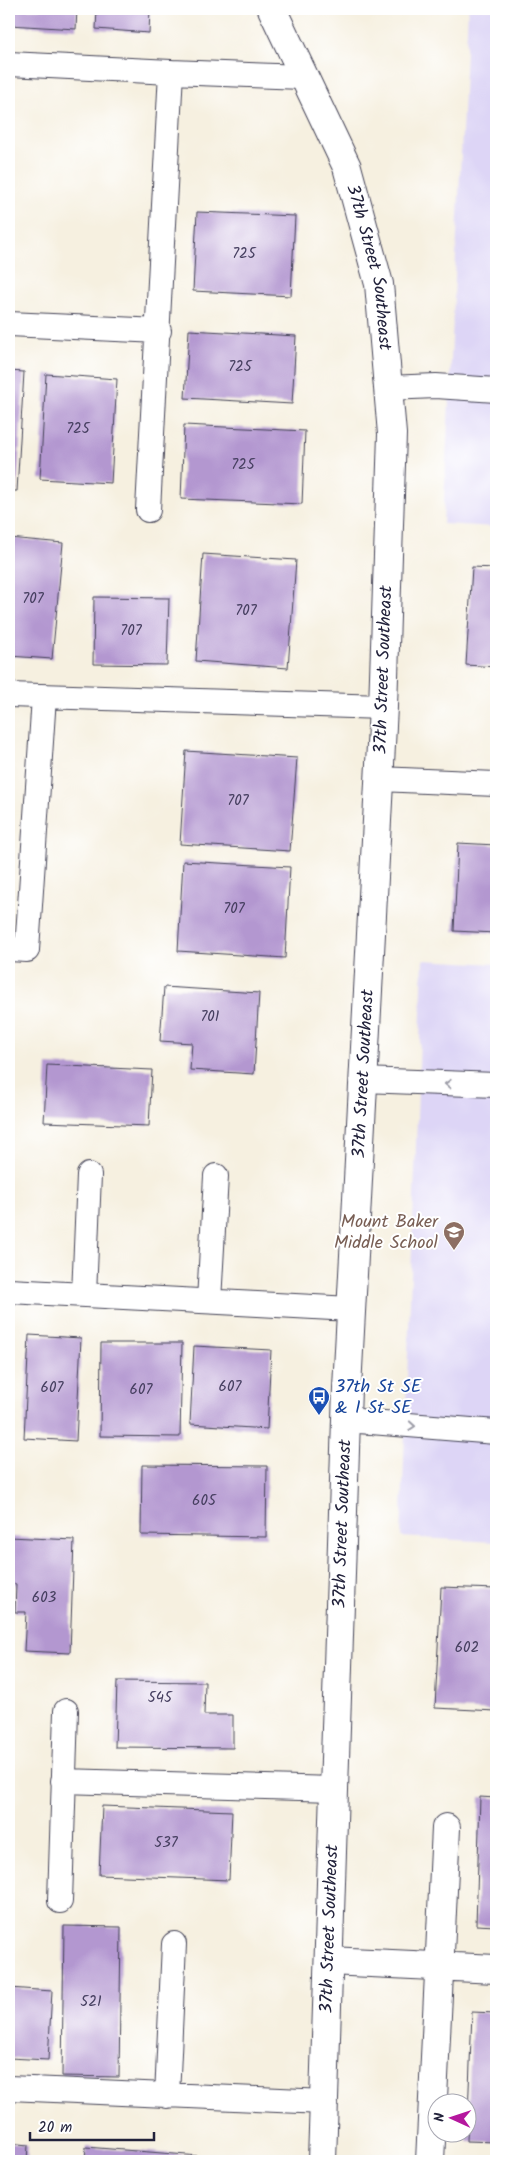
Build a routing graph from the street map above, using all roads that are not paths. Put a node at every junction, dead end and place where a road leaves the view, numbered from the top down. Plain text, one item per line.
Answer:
1 (272, 9) edge
2 (9, 64) edge
3 (172, 72) junction
4 (303, 76) junction
5 (9, 324) edge
6 (159, 331) junction
7 (388, 388) junction
8 (496, 390) edge
9 (148, 510) dead end
10 (9, 695) edge
11 (44, 697) junction
12 (384, 707) junction
13 (379, 779) junction
14 (496, 784) edge
15 (9, 949) edge
16 (363, 1080) junction
17 (496, 1086) edge
18 (89, 1176) dead end
19 (216, 1176) dead end
20 (9, 1291) edge
21 (84, 1295) junction
22 (209, 1301) junction
23 (351, 1309) junction
24 (346, 1420) junction
25 (496, 1432) edge
26 (66, 1711) dead end
27 (63, 1781) junction
28 (334, 1789) junction
29 (446, 1828) dead end
30 (60, 1901) dead end
31 (174, 1944) dead end
32 (329, 1961) junction
33 (439, 1966) junction
34 (496, 1969) edge
35 (9, 2088) edge
36 (167, 2096) junction
37 (324, 2102) junction
38 (322, 2161) edge
39 (430, 2161) edge

1 - 4 street, 37th Street Southeast
2 - 3 lane
3 - 4 lane
3 - 6 lane
4 - 7 street, 37th Street Southeast
5 - 6 lane
6 - 9 lane
7 - 8 lane
7 - 12 street, 37th Street Southeast
10 - 11 lane
11 - 12 lane
11 - 15 lane
12 - 13 street, 37th Street Southeast
13 - 14 lane
13 - 16 street, 37th Street Southeast
17 -> 16 lane
16 - 23 street, 37th Street Southeast
18 - 21 lane
19 - 22 lane
20 - 21 lane
21 - 22 lane
22 - 23 lane
23 - 24 street, 37th Street Southeast
24 -> 25 lane
24 - 28 street, 37th Street Southeast
26 - 27 lane
27 - 28 lane
27 - 30 lane
28 - 32 street, 37th Street Southeast
29 - 33 street
31 - 36 lane
32 - 33 street
32 - 37 street, 37th Street Southeast
33 - 34 street
33 - 39 street
35 - 36 lane
36 - 37 lane
37 - 38 street, 37th Street Southeast

